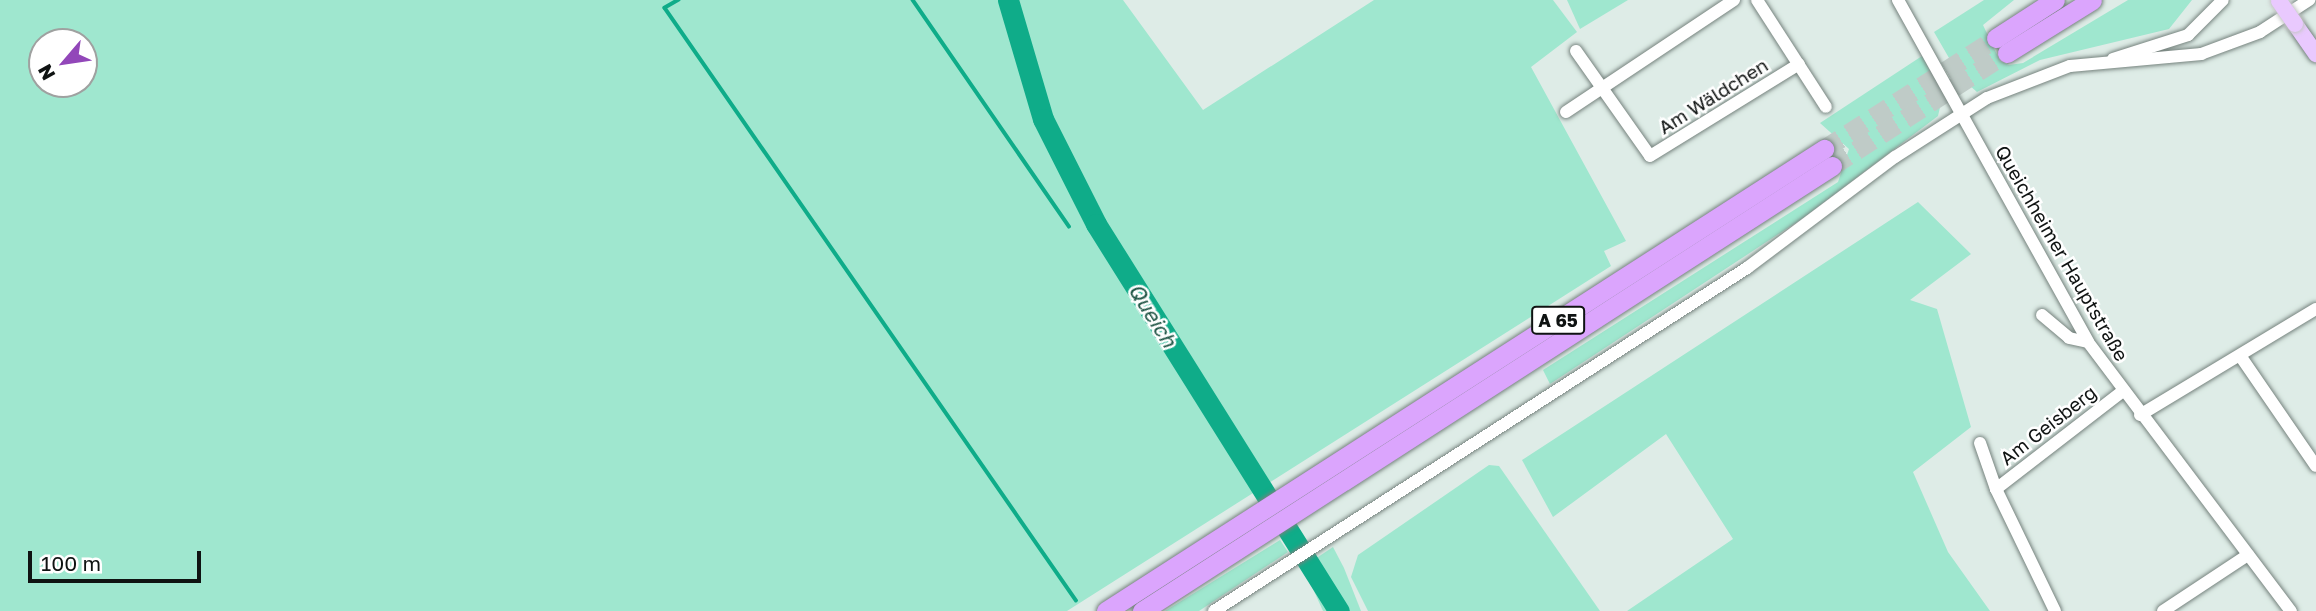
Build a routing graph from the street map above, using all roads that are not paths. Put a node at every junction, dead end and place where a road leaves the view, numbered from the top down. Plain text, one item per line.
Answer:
1 (1734, 0) edge
2 (1757, 0) edge
3 (1898, 0) edge
4 (2055, 0) edge
5 (2092, 0) edge
6 (2224, 0) edge
7 (2279, 0) edge
8 (2309, 0) edge
9 (1576, 51) dead end
10 (2316, 54) edge
11 (2098, 63) junction
12 (1799, 64) junction
13 (1601, 88) junction
14 (1826, 107) dead end
15 (1566, 112) dead end
16 (1961, 113) junction
17 (1828, 158) tunnel mouth
18 (2316, 309) edge
19 (2042, 314) dead end
20 (2088, 342) junction
21 (2241, 357) junction
22 (2123, 391) junction
23 (2140, 415) junction
24 (1980, 443) dead end
25 (2316, 466) edge
26 (1996, 489) junction
27 (1259, 524) junction
28 (2248, 555) junction
29 (1106, 611) edge
30 (1142, 611) edge
31 (1214, 611) edge
32 (2055, 611) edge
33 (2163, 611) edge
34 (2291, 611) edge

1 - 13 street
2 - 12 street
3 - 16 street, Queichheimer Hauptstraße
4 - 5 highway
6 - 11 street
7 - 10 main road, bridge
8 - 11 street
9 - 13 street, Am Wäldchen
11 - 16 street
12 - 13 street, Am Wäldchen
12 - 14 street
13 - 15 street
16 - 20 street, Queichheimer Hauptstraße
16 - 31 street
17 - 27 highway, A 65
18 - 21 street
19 - 20 street
20 - 22 street, Queichheimer Hauptstraße
21 - 23 street
21 - 25 street
22 - 23 street, Queichheimer Hauptstraße
22 - 26 street, Am Geisberg
23 - 28 street, Queichheimer Hauptstraße
24 - 26 street, Am Geisberg
26 - 32 street, Am Geisberg
27 - 29 highway, A 65
27 - 30 highway, A 65
28 - 33 street
28 - 34 street, Queichheimer Hauptstraße

